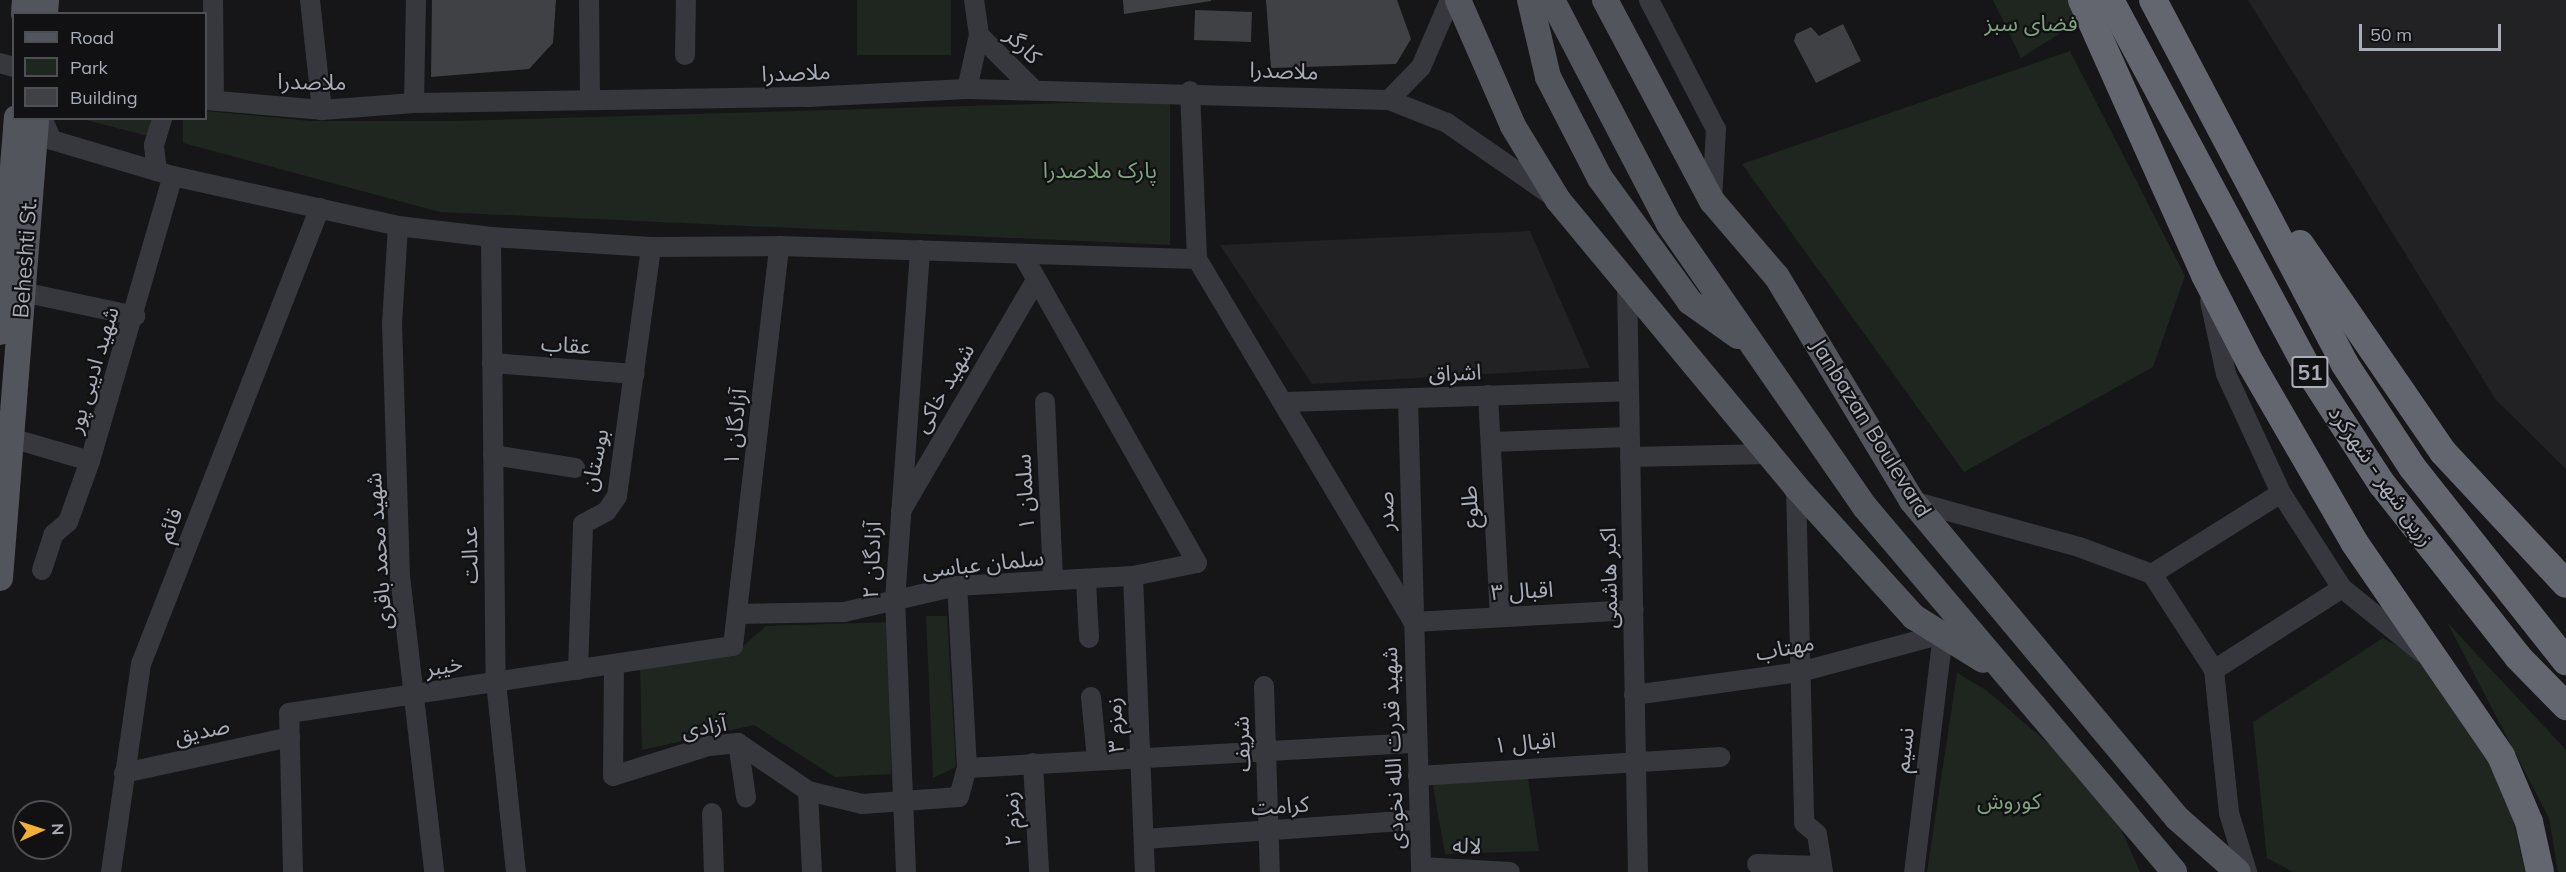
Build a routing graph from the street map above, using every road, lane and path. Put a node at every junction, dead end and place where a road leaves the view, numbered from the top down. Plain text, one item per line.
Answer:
1 (213, 0) edge
2 (310, 0) edge
3 (405, 0) edge
4 (416, 0) edge
5 (589, 0) edge
6 (686, 0) edge
7 (974, 0) edge
8 (1450, 0) edge
9 (1458, 0) edge
10 (1530, 0) edge
11 (1552, 0) edge
12 (1605, 0) edge
13 (1649, 0) edge
14 (2082, 0) edge
15 (2110, 0) edge
16 (2153, 0) edge
17 (979, 35) junction
18 (685, 56) dead end
19 (415, 64) junction
20 (967, 89) junction
21 (1034, 90) junction
22 (1190, 91) junction
23 (210, 100) edge
24 (590, 100) junction
25 (1389, 100) junction
26 (414, 103) junction
27 (322, 110) junction
28 (2217, 119) junction
29 (17, 120) edge
30 (36, 120) edge
31 (43, 120) edge
32 (161, 120) edge
33 (8, 155) edge
34 (165, 173) junction
35 (1558, 200) junction
36 (1712, 201) junction
37 (320, 208) junction
38 (399, 226) junction
39 (491, 237) junction
40 (779, 246) junction
41 (651, 247) junction
42 (920, 250) junction
43 (1023, 255) junction
44 (1197, 259) junction
45 (2205, 275) junction
46 (1034, 283) junction
47 (1627, 283) junction
48 (22, 292) junction
49 (136, 316) junction
50 (0, 332) edge
51 (1749, 344) junction
52 (492, 363) junction
53 (636, 374) junction
54 (1628, 391) junction
55 (1488, 395) junction
56 (1408, 399) junction
57 (1045, 402) dead end
58 (1285, 402) junction
59 (1630, 437) junction
60 (11, 438) junction
61 (1491, 442) junction
62 (1768, 454) junction
63 (493, 455) junction
64 (1630, 457) junction
65 (90, 461) junction
66 (575, 468) dead end
67 (1796, 488) junction
68 (2281, 493) junction
69 (1912, 501) junction
70 (897, 518) junction
71 (42, 570) dead end
72 (2152, 574) junction
73 (1133, 576) junction
74 (0, 578) edge
75 (1053, 580) junction
76 (1086, 580) junction
77 (2566, 584) edge
78 (957, 586) junction
79 (2342, 588) junction
80 (895, 600) junction
81 (1634, 610) junction
82 (739, 614) junction
83 (1500, 616) junction
84 (1413, 622) junction
85 (1943, 634) junction
86 (1089, 638) dead end
87 (2566, 661) edge
88 (614, 664) junction
89 (578, 670) junction
90 (2214, 670) junction
91 (1800, 672) junction
92 (2008, 676) junction
93 (496, 682) junction
94 (2457, 685) junction
95 (1264, 686) dead end
96 (416, 695) junction
97 (1634, 695) junction
98 (1091, 697) dead end
99 (2566, 706) edge
100 (290, 737) junction
101 (738, 743) junction
102 (1416, 743) junction
103 (1266, 752) junction
104 (1720, 757) dead end
105 (1141, 758) junction
106 (1636, 758) junction
107 (1097, 759) junction
108 (1034, 763) junction
109 (967, 768) junction
110 (124, 772) junction
111 (1418, 776) junction
112 (808, 791) junction
113 (746, 797) dead end
114 (903, 800) junction
115 (712, 813) dead end
116 (1419, 820) junction
117 (1268, 830) junction
118 (1144, 839) junction
119 (1757, 864) dead end
120 (2170, 868) edge
121 (1421, 869) edge
122 (1822, 869) edge
123 (111, 872) edge
124 (293, 872) edge
125 (434, 872) edge
126 (516, 872) edge
127 (714, 872) edge
128 (812, 872) edge
129 (906, 872) edge
130 (1039, 872) edge
131 (1145, 872) edge
132 (1270, 872) edge
133 (1509, 872) edge
134 (1638, 872) edge
135 (1914, 872) edge
136 (2238, 872) edge
137 (2247, 872) edge
138 (2540, 872) edge

1 - 23 street
2 - 27 street
3 - 19 street
4 - 19 street
5 - 24 street
6 - 18 street
7 - 17 street, کارگر
8 - 25 street
9 - 35 main road
10 - 51 main road
11 - 51 main road, Janbazan Boulevard
12 - 36 main road, Janbazan Boulevard
13 - 36 street
14 - 45 highway
15 - 99 highway, زرین شهر - شهرکرد / 51
16 - 28 highway, زرین شهر - شهرکرد
17 - 20 street, کارگر
17 - 21 street, کارگر
19 - 26 street
20 - 21 street, ملاصدرا
20 - 24 street, ملاصدرا
21 - 22 street, ملاصدرا
22 - 25 street, ملاصدرا
22 - 44 street
23 - 27 street, ملاصدرا
24 - 26 street, ملاصدرا
25 - 35 street, ملاصدرا
26 - 27 street, ملاصدرا
28 - 77 highway
28 - 87 highway, زرین شهر - شهرکرد
29 - 33 main road
30 - 48 main road, Beheshti St.
31 - 34 street
32 - 34 street, شهید ادیبی پور
33 - 50 main road
34 - 37 street
34 - 49 street, شهید ادیبی پور
35 - 47 main road
36 - 69 main road, Janbazan Boulevard
37 - 38 street
37 - 110 street, قائم
38 - 39 street
38 - 96 street, شهید محمد باقری
39 - 41 street
39 - 52 street, عدالت
40 - 41 street
40 - 42 street
40 - 82 street, آزادگان ۱
41 - 53 street, بوستان
42 - 43 street
42 - 70 street, آزادگان ۲
43 - 44 street
43 - 46 street
44 - 58 street
45 - 68 street
45 - 94 highway
46 - 70 street, شهید خاکی
46 - 73 street, سلمان عباسی
47 - 54 street, اکبر هاشمی
47 - 62 main road
48 - 49 street
48 - 60 main road, Beheshti St.
49 - 65 street, شهید ادیبی پور
51 - 92 main road, Janbazan Boulevard
52 - 53 street, عقاب
52 - 63 street, عدالت
53 - 89 street, بوستان
54 - 55 street, اشراق
54 - 59 street, اکبر هاشمی
55 - 56 street, اشراق
55 - 61 street, طلوع
56 - 58 street, اشراق
56 - 84 street, صدر
57 - 75 street, سلمان ۱
58 - 84 street
59 - 61 street
59 - 64 street, اکبر هاشمی
60 - 65 street
60 - 74 main road, Beheshti St.
61 - 83 street, طلوع
62 - 64 street
62 - 67 main road
63 - 66 street
63 - 93 street, عدالت
64 - 81 street, اکبر هاشمی
65 - 71 street, شهید ادیبی پور
67 - 85 main road
67 - 91 street
68 - 72 street
68 - 79 street
69 - 72 street
69 - 136 main road, Janbazan Boulevard
70 - 80 street, آزادگان ۲
72 - 90 street
73 - 76 street, سلمان عباسی
73 - 105 street, زمزم ۳
75 - 76 street, سلمان عباسی
75 - 78 street, سلمان عباسی
76 - 86 street
78 - 80 street, سلمان عباسی
78 - 109 street
79 - 90 street
79 - 94 street
80 - 82 street, سلمان عباسی
80 - 114 street, آزادگان ۲
81 - 83 street, اقبال ۳
81 - 97 street, اکبر هاشمی
82 - 88 street, خیبر
83 - 84 street, اقبال ۳
84 - 102 street, شهید قدرت الله نخودی
85 - 91 street, مهتاب
85 - 92 main road
85 - 135 street, نسیم
88 - 89 street, خیبر
88 - 101 street, آزادی
89 - 93 street, خیبر
90 - 137 street
91 - 97 street, مهتاب
91 - 122 street
92 - 120 main road, Janbazan Boulevard
93 - 96 street, خیبر
93 - 126 street, عدالت
94 - 138 highway
95 - 103 street, شریف
96 - 100 street, خیبر
96 - 125 street, شهید محمد باقری
97 - 106 street, اکبر هاشمی
98 - 107 street
100 - 110 street, صدیق
100 - 124 street, خیبر
101 - 112 street, آزادی
101 - 113 street
102 - 103 street
102 - 111 street, شهید قدرت الله نخودی
103 - 105 street
103 - 117 street, شریف
104 - 106 street, اقبال ۱
105 - 107 street
105 - 118 street, زمزم ۳
106 - 111 street, اقبال ۱
106 - 134 street, اکبر هاشمی
107 - 108 street
108 - 109 street
108 - 130 street, زمزم ۲
109 - 114 street, آزادی
110 - 123 street, قائم
111 - 116 street, شهید قدرت الله نخودی
112 - 114 street, آزادی
112 - 128 street
114 - 129 street, آزادگان ۲
115 - 127 street
116 - 117 street, کرامت
116 - 121 street, شهید قدرت الله نخودی
117 - 118 street, کرامت
117 - 132 street, شریف
118 - 131 street, زمزم ۳
119 - 122 street
121 - 133 street, لاله

